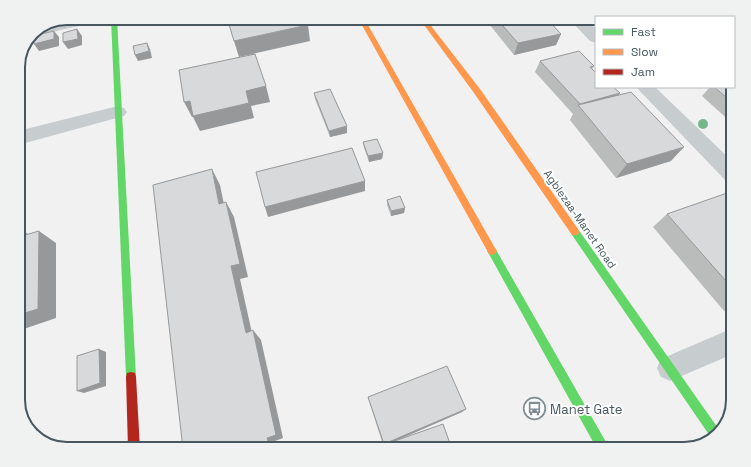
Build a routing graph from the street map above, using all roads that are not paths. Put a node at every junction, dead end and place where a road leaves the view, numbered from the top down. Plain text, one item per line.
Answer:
1 (114, 25) edge
2 (365, 25) edge
3 (427, 25) edge
4 (583, 25) edge
5 (595, 37) edge
6 (646, 88) edge
7 (118, 112) junction
8 (25, 136) edge
9 (726, 168) edge
10 (726, 344) edge
11 (670, 368) junction
12 (713, 431) edge
13 (134, 442) edge
14 (600, 442) edge

1 - 7 main road
2 - 14 main road
3 - 11 main road, Agblezaa-Manet Road
4 - 5 street
6 - 9 street
7 - 8 street
7 - 13 main road
10 - 11 street
11 - 12 main road, Agblezaa-Manet Road

